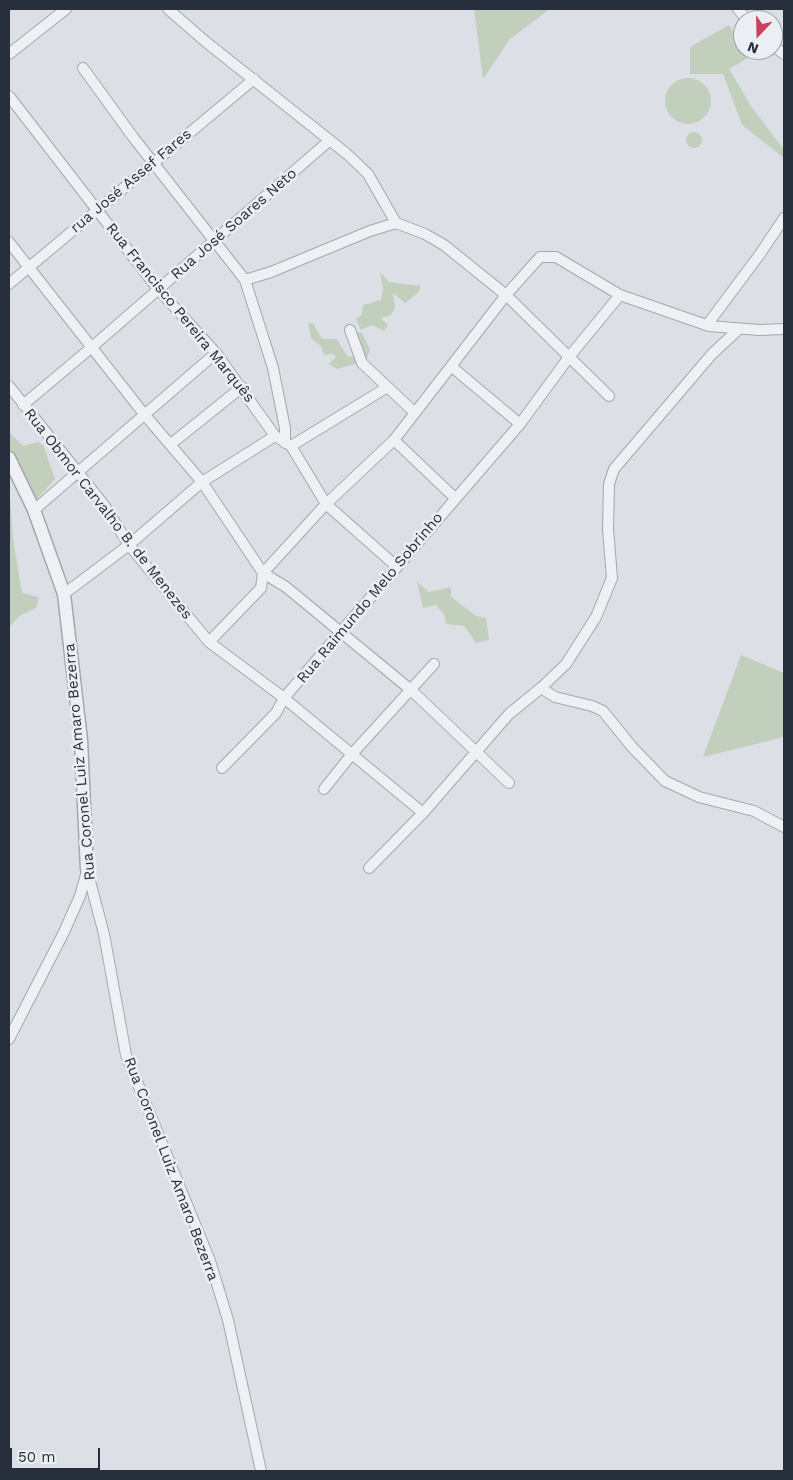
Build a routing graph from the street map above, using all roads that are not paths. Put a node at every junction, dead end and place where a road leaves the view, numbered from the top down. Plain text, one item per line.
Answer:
1 (66, 9) edge
2 (168, 9) edge
3 (9, 54) edge
4 (82, 68) dead end
5 (254, 79) junction
6 (9, 96) edge
7 (330, 140) junction
8 (154, 163) junction
9 (96, 210) junction
10 (784, 218) edge
11 (396, 223) junction
12 (214, 240) junction
13 (9, 242) edge
14 (28, 268) junction
15 (245, 280) junction
16 (9, 284) edge
17 (158, 289) junction
18 (506, 295) junction
19 (620, 295) junction
20 (707, 325) junction
21 (739, 329) junction
22 (784, 329) edge
23 (350, 330) dead end
24 (92, 347) junction
25 (216, 353) junction
26 (569, 358) junction
27 (452, 367) junction
28 (9, 386) edge
29 (242, 387) junction
30 (386, 388) junction
31 (610, 396) dead end
32 (23, 405) junction
33 (414, 412) junction
34 (144, 414) junction
35 (520, 424) junction
36 (275, 436) junction
37 (394, 440) junction
38 (171, 444) junction
39 (288, 444) junction
40 (9, 458) edge
41 (78, 472) junction
42 (202, 482) junction
43 (455, 498) junction
44 (326, 504) junction
45 (34, 510) junction
46 (128, 545) junction
47 (396, 566) junction
48 (263, 574) junction
49 (64, 594) junction
50 (340, 632) junction
51 (209, 642) junction
52 (434, 664) dead end
53 (541, 688) junction
54 (411, 690) junction
55 (284, 698) junction
56 (477, 752) junction
57 (352, 754) junction
58 (222, 768) dead end
59 (509, 783) dead end
60 (324, 789) dead end
61 (424, 813) junction
62 (784, 827) edge
63 (369, 868) dead end
64 (87, 870) junction
65 (9, 1039) edge
66 (261, 1471) edge

1 - 3 street
2 - 5 street
4 - 8 street
5 - 7 street
5 - 8 street, rua José Assef Fares
6 - 9 street, Rua Francisco Pereira Marquês
7 - 11 street
7 - 12 street, Rua José Soares Neto
8 - 9 street, rua José Assef Fares
8 - 12 street
9 - 14 street, rua José Assef Fares
9 - 17 street, Rua Francisco Pereira Marquês
10 - 20 street
11 - 15 street
11 - 18 street
12 - 15 street
12 - 17 street, Rua José Soares Neto
13 - 14 street
14 - 16 street, rua José Assef Fares
14 - 24 street
15 - 39 street
17 - 24 street, Rua José Soares Neto
17 - 25 street, Rua Francisco Pereira Marquês
18 - 19 street
18 - 26 street
18 - 27 street
19 - 20 street
19 - 26 street, Rua Raimundo Melo Sobrinho
20 - 21 street
21 - 22 street
21 - 53 street
23 - 30 street
24 - 32 street, Rua José Soares Neto
24 - 34 street
25 - 29 street, Rua Francisco Pereira Marquês
25 - 34 street
26 - 31 street
26 - 35 street, Rua Raimundo Melo Sobrinho
27 - 33 street
27 - 35 street
28 - 32 street, Rua Obmor Carvalho B. de Menezes
29 - 36 street, Rua Francisco Pereira Marquês
29 - 38 street
30 - 33 street
30 - 39 street
32 - 41 street, Rua Obmor Carvalho B. de Menezes
33 - 37 street
34 - 38 street
34 - 41 street
35 - 43 street, Rua Raimundo Melo Sobrinho
36 - 39 street, Rua Francisco Pereira Marquês
36 - 42 street
37 - 43 street
37 - 44 street
38 - 42 street
39 - 44 street, Rua Francisco Pereira Marquês
40 - 45 street, Rua Coronel Luiz Amaro Bezerra
41 - 45 street
41 - 46 street, Rua Obmor Carvalho B. de Menezes
42 - 46 street
42 - 48 street
43 - 47 street, Rua Raimundo Melo Sobrinho
44 - 47 street, Rua Francisco Pereira Marquês
44 - 48 street
45 - 49 street, Rua Coronel Luiz Amaro Bezerra
46 - 49 street
46 - 51 street, Rua Obmor Carvalho B. de Menezes
47 - 50 street, Rua Raimundo Melo Sobrinho
48 - 50 street
48 - 51 street
49 - 64 street, Rua Coronel Luiz Amaro Bezerra
50 - 54 street
50 - 55 street, Rua Raimundo Melo Sobrinho
51 - 55 street, Rua Obmor Carvalho B. de Menezes
52 - 54 street
53 - 56 street
53 - 62 street
54 - 56 street
54 - 57 street
55 - 57 street
55 - 58 street, Rua Raimundo Melo Sobrinho
56 - 59 street
56 - 61 street
57 - 60 street
57 - 61 street
61 - 63 street
64 - 65 street
64 - 66 street, Rua Coronel Luiz Amaro Bezerra

